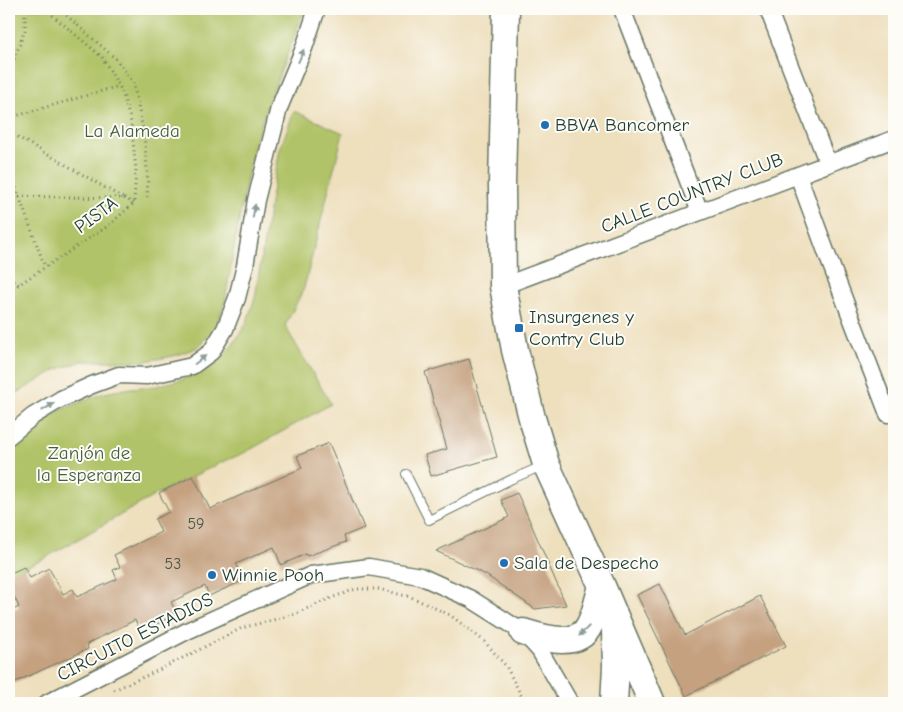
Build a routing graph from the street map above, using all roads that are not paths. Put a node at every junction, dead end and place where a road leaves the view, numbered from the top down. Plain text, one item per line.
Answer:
1 (317, 9) edge
2 (506, 9) edge
3 (622, 9) edge
4 (768, 9) edge
5 (894, 139) edge
6 (828, 164) junction
7 (798, 175) junction
8 (700, 212) junction
9 (503, 286) junction
10 (888, 414) dead end
11 (9, 436) edge
12 (546, 464) junction
13 (406, 474) dead end
14 (602, 586) junction
15 (523, 632) junction
16 (47, 703) edge
17 (570, 703) edge
18 (614, 703) edge
19 (652, 703) edge

11 -> 1 street
2 - 9 highway
3 - 8 street
4 - 6 street
5 - 6 street, CALLE COUNTRY CLUB
6 - 7 street, CALLE COUNTRY CLUB
7 - 8 street, CALLE COUNTRY CLUB
7 - 10 street
8 - 9 street, CALLE COUNTRY CLUB
9 - 12 highway
12 - 13 lane
12 - 14 highway
14 -> 15 highway
14 - 18 highway
14 - 19 highway
15 - 16 street, CIRCUITO ESTADIOS
15 - 17 street, CIRCUITO ESTADIOS

